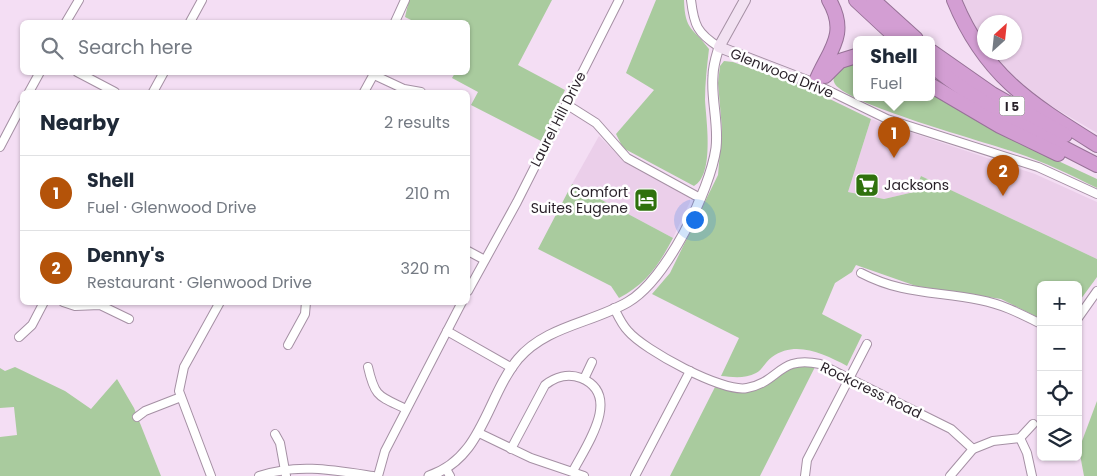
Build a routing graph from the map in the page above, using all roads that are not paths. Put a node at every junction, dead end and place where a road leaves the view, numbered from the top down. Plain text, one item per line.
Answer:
1 (79, 0) edge
2 (202, 0) edge
3 (405, 0) edge
4 (619, 0) edge
5 (691, 0) edge
6 (745, 0) edge
7 (829, 0) edge
8 (856, 0) edge
9 (873, 0) edge
10 (954, 0) edge
11 (67, 20) edge
12 (191, 20) edge
13 (396, 20) edge
14 (895, 36) edge
15 (913, 36) edge
16 (719, 47) junction
17 (935, 54) edge
18 (853, 57) edge
19 (935, 68) edge
20 (38, 75) edge
21 (83, 75) edge
22 (162, 75) edge
23 (373, 75) edge
24 (376, 75) edge
25 (815, 84) junction
26 (935, 88) edge
27 (30, 90) edge
28 (111, 90) edge
29 (154, 90) edge
30 (365, 90) edge
31 (410, 90) edge
32 (566, 104) junction
33 (20, 109) edge
34 (1097, 145) edge
35 (0, 147) edge
36 (1097, 151) edge
37 (1097, 165) edge
38 (1097, 171) edge
39 (1097, 194) edge
40 (700, 198) junction
41 (470, 252) edge
42 (484, 259) junction
43 (861, 273) dead end
44 (470, 287) edge
45 (1097, 291) edge
46 (42, 305) edge
47 (72, 305) edge
48 (100, 305) edge
49 (100, 305) edge
50 (218, 305) edge
51 (306, 305) edge
52 (460, 305) edge
53 (614, 308) junction
54 (1082, 312) edge
55 (129, 319) dead end
56 (1037, 322) edge
57 (447, 331) junction
58 (19, 337) dead end
59 (867, 344) dead end
60 (288, 345) dead end
61 (592, 362) dead end
62 (368, 367) dead end
63 (512, 368) junction
64 (690, 371) junction
65 (850, 378) junction
66 (584, 379) junction
67 (181, 397) junction
68 (406, 409) junction
69 (137, 417) dead end
70 (1034, 424) dead end
71 (478, 433) junction
72 (275, 434) dead end
73 (1020, 438) junction
74 (511, 449) junction
75 (973, 450) junction
76 (573, 471) junction
77 (285, 473) edge
78 (448, 473) edge
79 (211, 476) edge
80 (258, 476) edge
81 (373, 476) edge
82 (378, 476) edge
83 (429, 476) edge
84 (584, 476) edge
85 (635, 476) edge
86 (805, 476) edge
87 (950, 476) edge
88 (1032, 476) edge

1 - 11 street
2 - 12 street
3 - 13 street
4 - 32 street, Laurel Hill Drive
5 - 16 street
6 - 16 main road
7 - 25 highway
8 - 14 highway
9 - 15 highway
10 - 34 highway
16 - 25 main road, Glenwood Drive
16 - 40 street
17 - 36 highway, I 5
18 - 25 highway
19 - 37 highway, I 5
20 - 27 street
21 - 28 street
22 - 29 street
23 - 30 street
24 - 31 street
25 - 39 street, Glenwood Drive
26 - 38 highway
32 - 40 street
32 - 42 street, Laurel Hill Drive
33 - 35 street
40 - 53 street
41 - 42 street
42 - 44 street, Laurel Hill Drive
43 - 56 street
45 - 54 street
46 - 58 street
47 - 48 street
49 - 55 street
50 - 67 street
51 - 60 street
52 - 57 street
53 - 63 street
53 - 64 street, Rockcress Road
57 - 63 street
57 - 68 street
59 - 65 street
61 - 66 street
62 - 68 street
63 - 71 street
64 - 65 street, Rockcress Road
64 - 85 street
65 - 75 street, Rockcress Road
65 - 86 street
66 - 74 street
66 - 76 street
67 - 69 street
67 - 79 street
68 - 82 street
70 - 73 street
71 - 74 street
71 - 78 street
72 - 77 street
73 - 75 street
73 - 88 street
74 - 76 street
75 - 87 street
76 - 84 street
77 - 80 street
77 - 81 street
78 - 83 street

